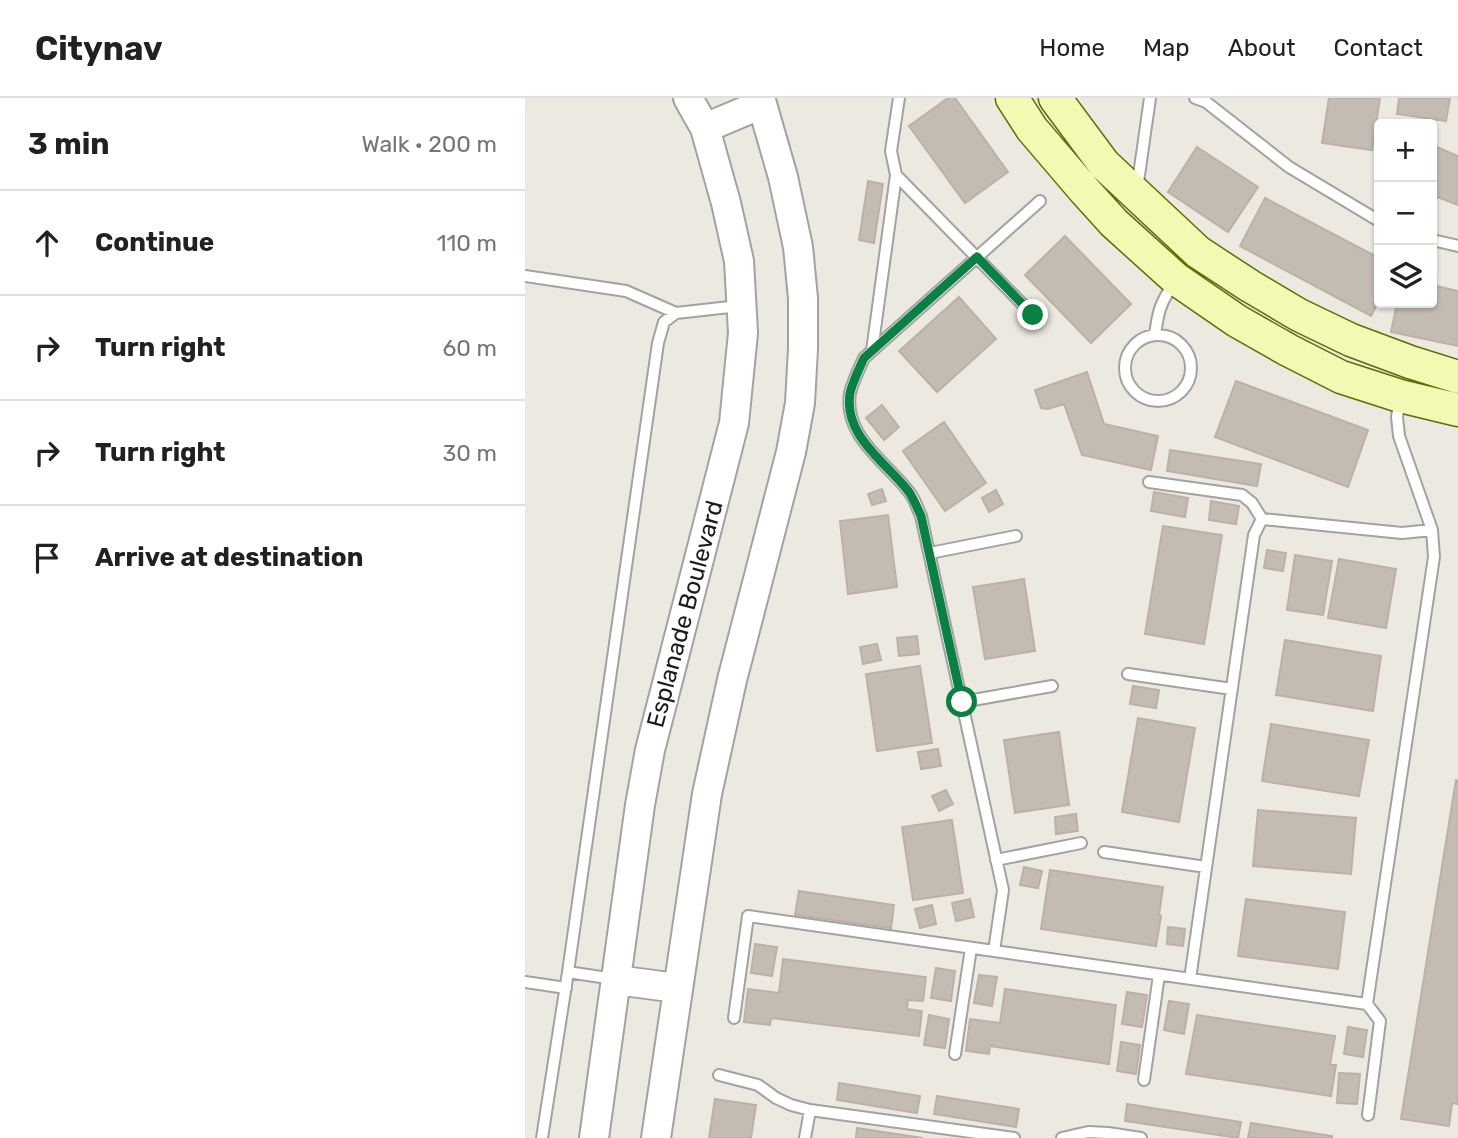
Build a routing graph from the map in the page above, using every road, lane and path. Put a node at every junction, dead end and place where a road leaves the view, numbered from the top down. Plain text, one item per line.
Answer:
1 (688, 98) edge
2 (899, 98) edge
3 (1012, 98) edge
4 (1055, 98) edge
5 (1150, 98) edge
6 (1195, 98) edge
7 (761, 101) edge
8 (705, 128) junction
9 (896, 175) junction
10 (1136, 195) junction
11 (1040, 201) dead end
12 (1374, 217) edge
13 (1437, 241) edge
14 (1458, 246) edge
15 (1198, 252) junction
16 (977, 257) junction
17 (525, 276) edge
18 (1176, 279) junction
19 (742, 305) junction
20 (676, 313) junction
21 (1033, 315) dead end
22 (1155, 335) junction
23 (872, 351) junction
24 (1410, 362) junction
25 (1458, 376) edge
26 (1400, 396) junction
27 (1458, 410) edge
28 (1149, 482) dead end
29 (1262, 519) junction
30 (1432, 530) junction
31 (1016, 536) dead end
32 (930, 552) junction
33 (1128, 674) dead end
34 (1052, 686) dead end
35 (1232, 690) junction
36 (962, 702) junction
37 (1081, 843) dead end
38 (1104, 852) dead end
39 (996, 860) junction
40 (1206, 867) junction
41 (971, 948) junction
42 (994, 951) junction
43 (568, 972) junction
44 (1159, 975) junction
45 (1190, 979) junction
46 (617, 980) junction
47 (525, 982) edge
48 (565, 988) junction
49 (677, 988) junction
50 (1367, 1004) junction
51 (734, 1018) dead end
52 (955, 1054) dead end
53 (719, 1074) dead end
54 (1144, 1080) dead end
55 (810, 1110) junction
56 (1368, 1115) dead end
57 (542, 1138) edge
58 (594, 1138) edge
59 (656, 1138) edge
60 (805, 1138) edge
61 (1014, 1138) edge
62 (1062, 1138) edge
63 (1141, 1138) edge

1 - 8 street, Esplanade Boulevard
2 - 9 lane
3 - 18 main road
4 - 10 main road
5 - 10 lane
6 - 12 lane
7 - 8 street
7 - 49 street
8 - 19 street, Esplanade Boulevard
9 - 16 lane
9 - 23 lane
10 - 15 main road
11 - 16 lane
13 - 14 lane
15 - 18 main road
15 - 24 main road
16 - 21 lane
16 - 23 lane
17 - 20 lane
18 - 22 lane
18 - 26 main road
19 - 20 lane
19 - 46 street, Esplanade Boulevard
20 - 43 lane
22 - 22 lane
23 - 32 lane
24 - 25 main road
24 - 26 main road
26 - 27 main road
26 - 30 lane
28 - 29 lane
29 - 30 lane
29 - 35 lane
30 - 50 lane
31 - 32 lane
32 - 36 lane
33 - 35 lane
34 - 36 lane
35 - 40 lane
36 - 39 lane
37 - 39 lane
38 - 40 lane
39 - 42 lane
40 - 45 lane
41 - 42 lane
41 - 51 lane
41 - 52 lane
42 - 44 lane
43 - 46 lane
43 - 48 lane
44 - 45 lane
44 - 54 lane
45 - 50 lane
46 - 49 street
46 - 58 street, Esplanade Boulevard
47 - 48 lane
48 - 57 lane
49 - 59 street
50 - 56 lane
53 - 55 lane
55 - 60 lane
55 - 61 lane
62 - 63 lane

